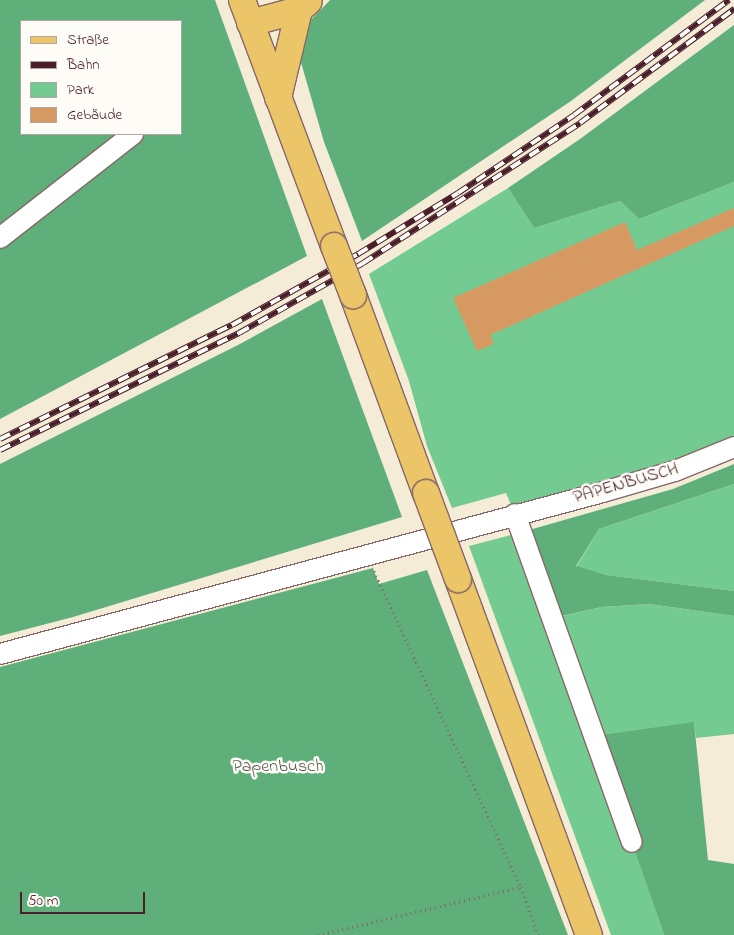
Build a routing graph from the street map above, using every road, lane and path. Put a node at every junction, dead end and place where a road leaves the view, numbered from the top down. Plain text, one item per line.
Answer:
1 (305, 5) edge
2 (248, 7) edge
3 (278, 98) junction
4 (132, 135) edge
5 (0, 238) edge
6 (734, 447) edge
7 (515, 514) junction
8 (368, 554) junction
9 (0, 654) edge
10 (632, 842) dead end
11 (521, 888) junction
12 (318, 935) edge
13 (538, 935) edge
14 (589, 935) edge

1 - 2 main road
1 - 3 main road
2 - 3 main road
3 - 14 main road, bridge
4 - 5 street
6 - 7 street, PAPENBUSCH
7 - 8 street, PAPENBUSCH
7 - 10 street
8 - 9 street, PAPENBUSCH
8 - 11 path
11 - 12 path
11 - 13 path

